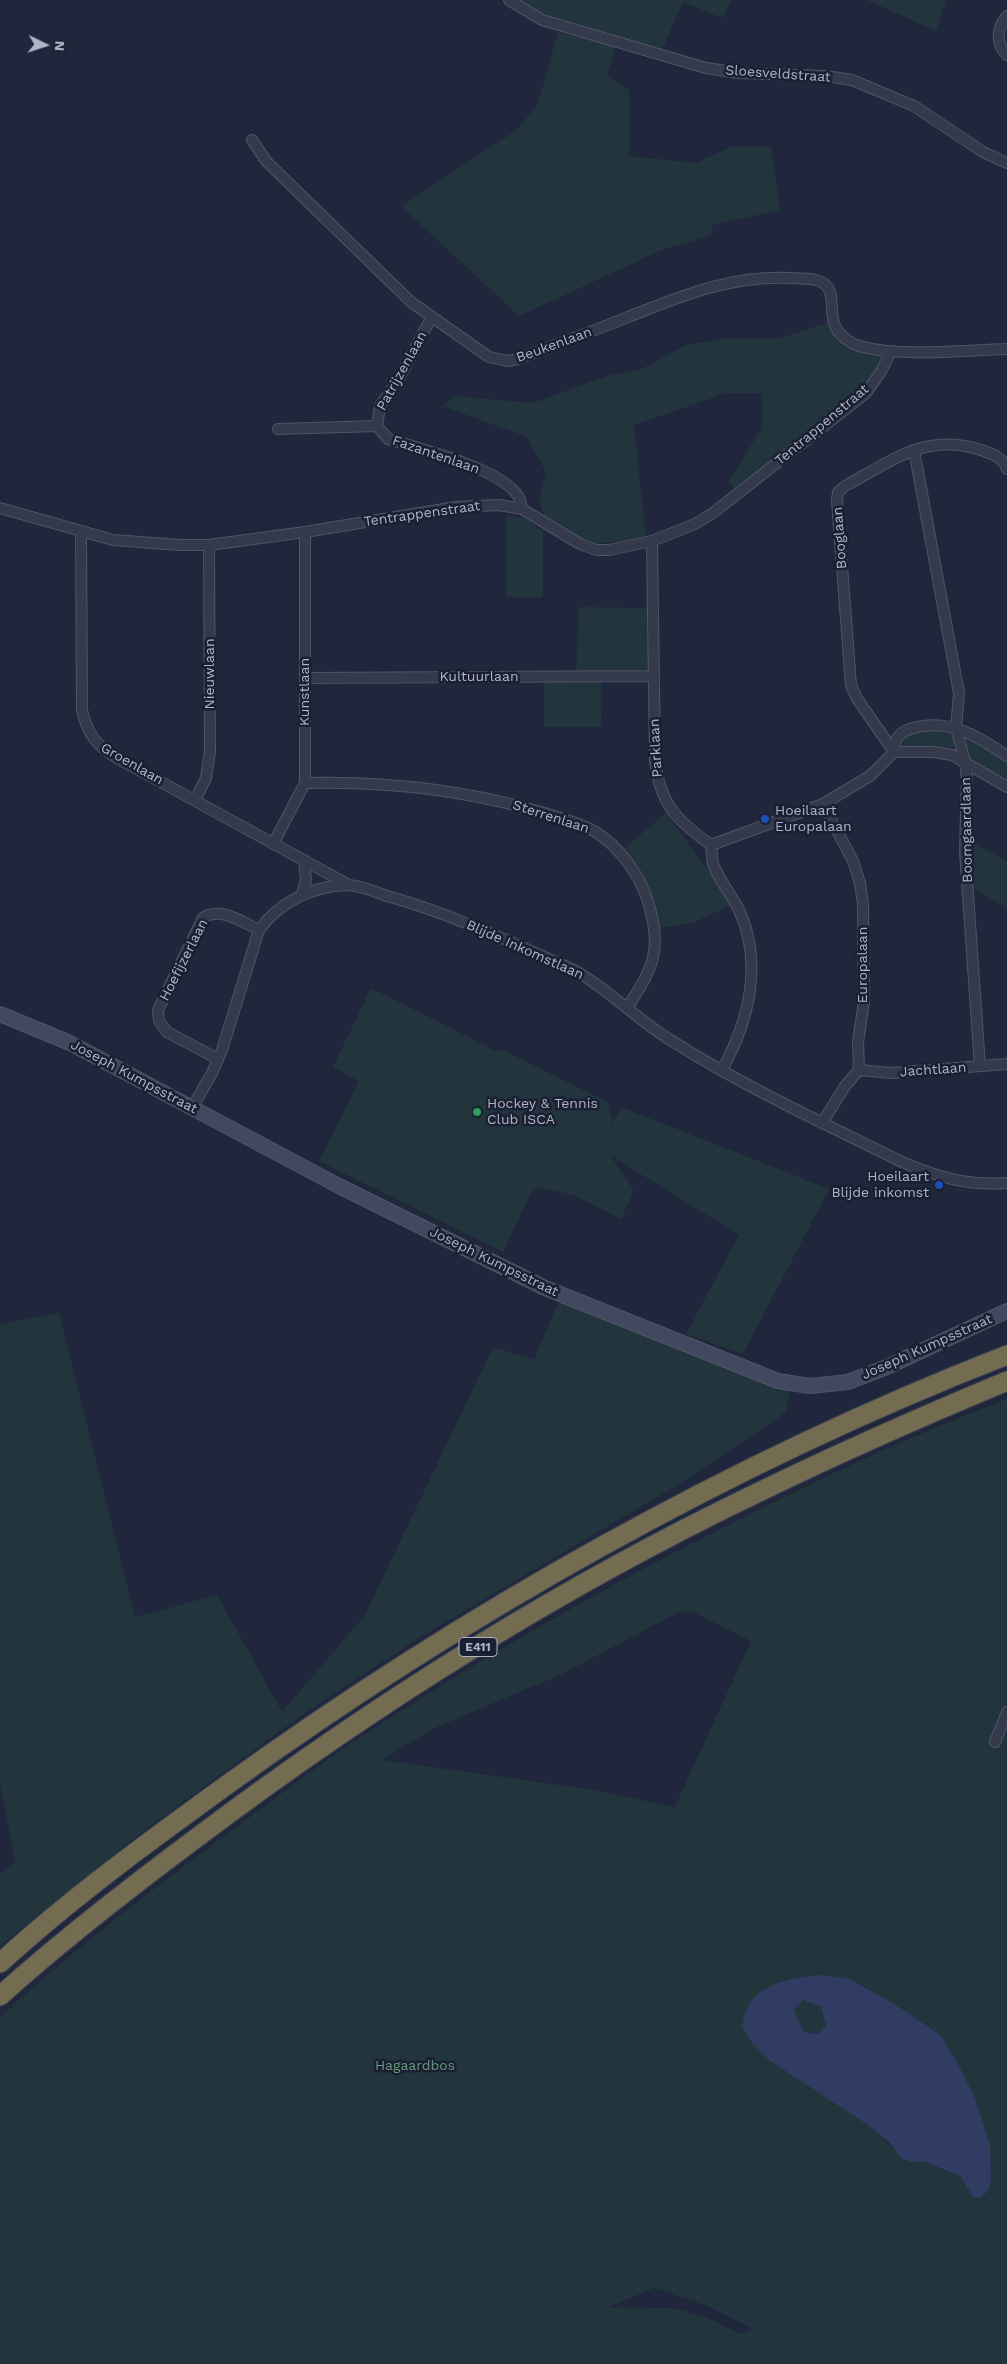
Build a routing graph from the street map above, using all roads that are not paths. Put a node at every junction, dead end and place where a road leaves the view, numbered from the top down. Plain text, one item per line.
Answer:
1 (510, 0) edge
2 (1007, 16) edge
3 (1007, 55) edge
4 (252, 140) dead end
5 (1007, 163) edge
6 (431, 318) junction
7 (1007, 349) edge
8 (890, 351) junction
9 (377, 426) junction
10 (278, 429) dead end
11 (914, 450) junction
12 (1005, 465) edge
13 (0, 508) edge
14 (522, 509) junction
15 (81, 531) junction
16 (305, 532) junction
17 (652, 541) junction
18 (209, 545) junction
19 (653, 676) junction
20 (305, 678) junction
21 (956, 728) junction
22 (894, 752) junction
23 (1007, 756) edge
24 (965, 762) junction
25 (305, 783) junction
26 (1007, 787) edge
27 (195, 800) junction
28 (823, 804) junction
29 (273, 844) junction
30 (711, 845) junction
31 (304, 860) junction
32 (349, 885) junction
33 (302, 894) junction
34 (259, 930) junction
35 (627, 1008) junction
36 (0, 1014) edge
37 (218, 1059) junction
38 (1007, 1064) edge
39 (980, 1066) junction
40 (722, 1070) junction
41 (859, 1070) junction
42 (192, 1108) junction
43 (822, 1123) junction
44 (1007, 1183) edge
45 (1007, 1311) edge
46 (1007, 1355) edge
47 (1007, 1380) edge
48 (1007, 1712) edge
49 (995, 1742) dead end
50 (0, 1963) edge
51 (0, 1996) edge

1 - 5 street, Sloesveldstraat
2 - 3 street
4 - 6 street, Beukenlaan
6 - 8 street, Beukenlaan
6 - 9 street, Patrijzenlaan
7 - 8 street
8 - 17 street, Tentrappenstraat
9 - 10 street, Fazantenlaan
9 - 14 street, Fazantenlaan
11 - 12 street, Booglaan
11 - 21 street, Boomgaardlaan
11 - 22 street, Booglaan
13 - 15 street, Tentrappenstraat
14 - 16 street, Tentrappenstraat
14 - 17 street, Tentrappenstraat
15 - 18 street, Tentrappenstraat
15 - 27 street, Groenlaan
16 - 18 street, Tentrappenstraat
16 - 20 street, Kunstlaan
17 - 19 street, Parklaan
18 - 27 street, Nieuwlaan
19 - 20 street, Kultuurlaan
19 - 30 street, Parklaan
20 - 25 street, Kunstlaan
21 - 22 street
21 - 23 street
21 - 24 street, Boomgaardlaan
22 - 24 street
22 - 28 street
24 - 26 street
24 - 39 street, Boomgaardlaan
25 - 29 street, Kunstlaan
25 - 35 street, Sterrenlaan
27 - 29 street, Groenlaan
28 - 30 street
28 - 41 street, Europalaan
29 - 31 street, Groenlaan
30 - 40 street
31 - 32 street, Groenlaan
31 - 33 street
32 - 33 street, Blijde Inkomstlaan
32 - 35 street, Blijde Inkomstlaan
33 - 34 street, Blijde Inkomstlaan
34 - 37 street, Blijde Inkomstlaan
34 - 37 street, Hoefijzerlaan
35 - 40 street, Blijde Inkomstlaan
36 - 42 street, Joseph Kumpsstraat
37 - 42 street, Blijde Inkomstlaan
38 - 39 street, Jachtlaan
39 - 41 street, Jachtlaan
40 - 43 street, Blijde Inkomstlaan
41 - 43 street
42 - 45 street, Joseph Kumpsstraat
43 - 44 street, Blijde Inkomstlaan
46 - 50 highway, E411
47 - 51 highway, E411
48 - 49 street

